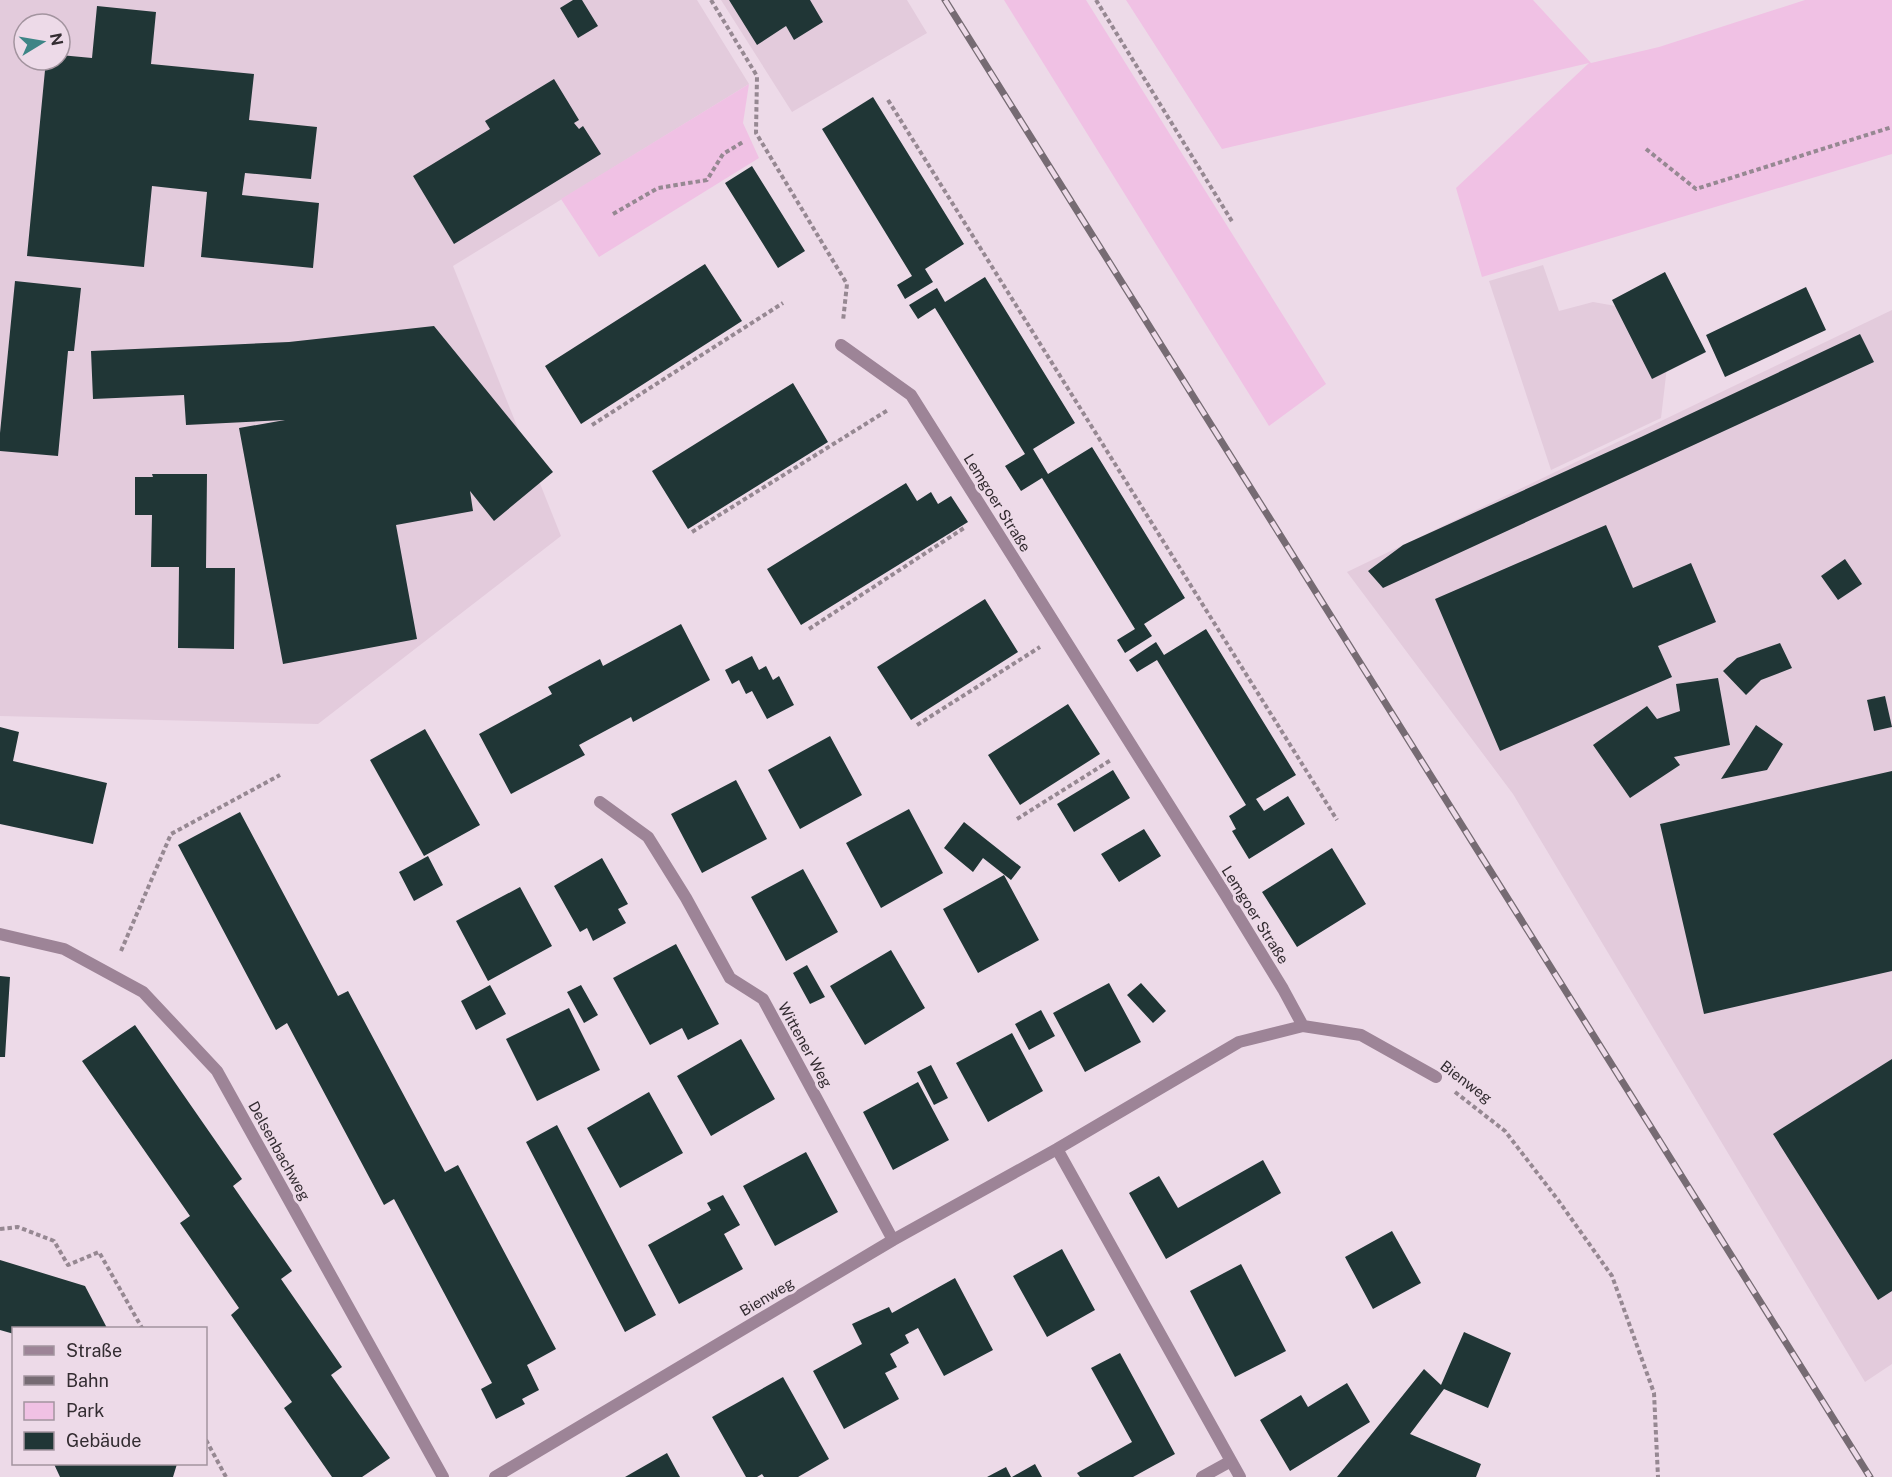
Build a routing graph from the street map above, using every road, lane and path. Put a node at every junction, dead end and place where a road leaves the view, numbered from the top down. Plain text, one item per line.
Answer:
1 (711, 0) edge
2 (1096, 0) edge
3 (888, 100) dead end
4 (1892, 127) edge
5 (743, 142) dead end
6 (1646, 149) dead end
7 (614, 214) dead end
8 (1233, 224) dead end
9 (783, 303) dead end
10 (841, 345) joint
11 (911, 395) junction
12 (592, 425) dead end
13 (986, 514) junction
14 (692, 532) dead end
15 (809, 629) dead end
16 (1061, 634) junction
17 (917, 725) dead end
18 (1132, 747) junction
19 (280, 775) dead end
20 (600, 802) dead end
21 (1017, 819) dead end
22 (1337, 820) dead end
23 (0, 934) edge
24 (111, 974) junction
25 (1304, 1026) junction
26 (1437, 1077) joint
27 (1057, 1149) junction
28 (0, 1229) edge
29 (892, 1240) junction
30 (141, 1327) edge
31 (207, 1442) edge
32 (1230, 1461) junction
33 (226, 1477) edge
34 (442, 1477) edge
35 (495, 1477) edge
36 (1202, 1477) edge
37 (1240, 1477) edge
38 (1658, 1477) edge

1 - 10 path
2 - 8 path
3 - 22 path
4 - 6 path
5 - 7 path
9 - 12 path
10 - 11 street, Lemgoer Straße
11 - 13 street, Lemgoer Straße
11 - 14 path
13 - 15 path
13 - 16 street, Lemgoer Straße
16 - 17 path
16 - 18 street, Lemgoer Straße
18 - 21 path
18 - 25 street, Lemgoer Straße
19 - 24 path
20 - 29 street, Wittener Weg
23 - 24 street, Delsenbachweg
24 - 34 street, Delsenbachweg
25 - 26 street, Bienweg
25 - 27 street, Bienweg
26 - 38 path, Bienweg
27 - 29 street, Bienweg
27 - 32 street
28 - 30 path
29 - 35 street, Bienweg
31 - 33 path
32 - 36 street
32 - 37 street

